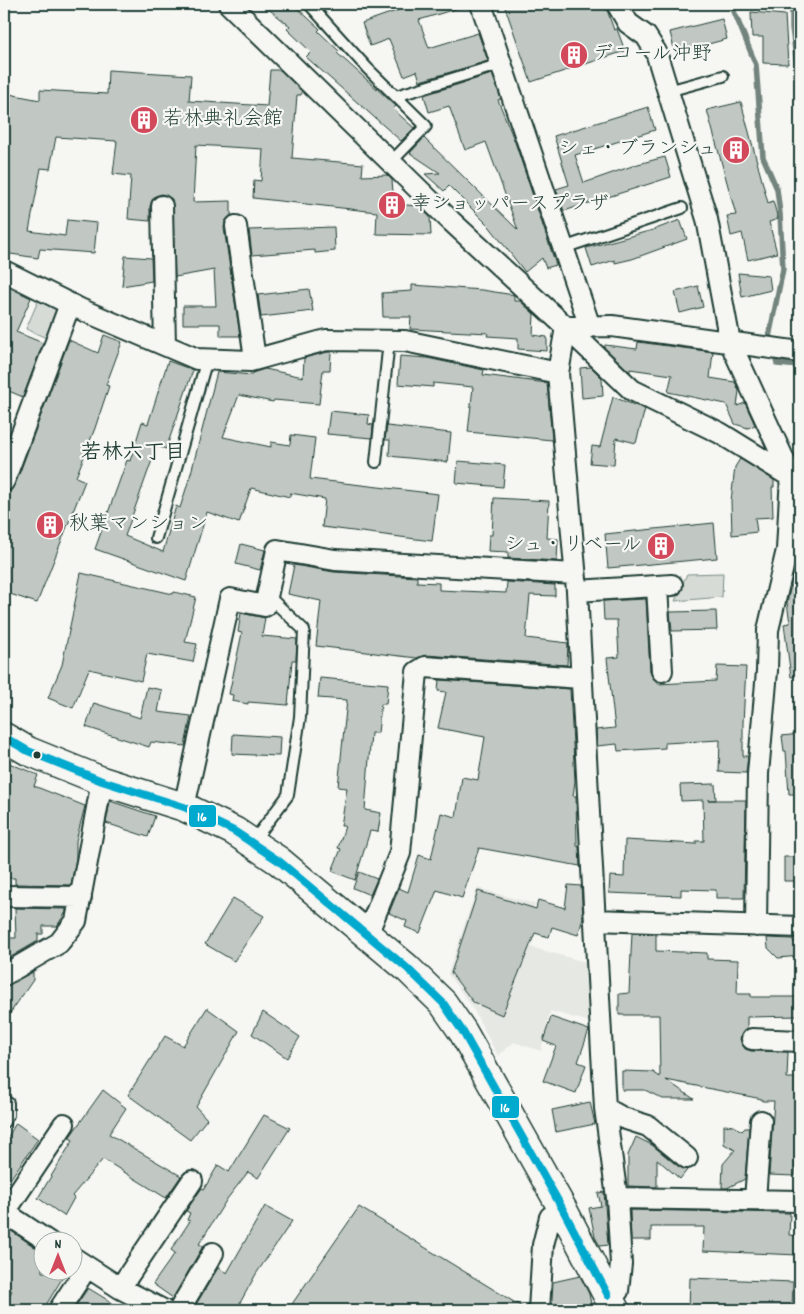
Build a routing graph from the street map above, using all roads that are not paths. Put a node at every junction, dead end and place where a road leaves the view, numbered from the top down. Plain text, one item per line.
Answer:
1 (229, 4) edge
2 (308, 4) edge
3 (481, 4) edge
4 (617, 4) edge
5 (501, 64) junction
6 (722, 76) dead end
7 (668, 91) junction
8 (396, 96) junction
9 (390, 162) junction
10 (162, 206) dead end
11 (682, 208) dead end
12 (236, 226) dead end
13 (563, 248) junction
14 (4, 271) edge
15 (70, 304) junction
16 (566, 327) junction
17 (590, 327) junction
18 (389, 340) junction
19 (730, 342) junction
20 (165, 346) junction
21 (800, 352) edge
22 (207, 359) junction
23 (254, 359) junction
24 (558, 373) junction
25 (376, 462) dead end
26 (790, 475) junction
27 (4, 481) edge
28 (800, 507) edge
29 (156, 538) dead end
30 (576, 583) junction
31 (267, 596) junction
32 (662, 671) dead end
33 (581, 678) junction
34 (4, 737) edge
35 (102, 782) junction
36 (184, 807) junction
37 (252, 843) junction
38 (4, 896) edge
39 (81, 897) junction
40 (595, 920) junction
41 (756, 926) junction
42 (800, 927) edge
43 (367, 935) junction
44 (4, 975) edge
45 (752, 1039) dead end
46 (800, 1041) edge
47 (4, 1101) edge
48 (606, 1108) junction
49 (761, 1121) dead end
50 (4, 1122) edge
51 (64, 1124) dead end
52 (687, 1158) dead end
53 (192, 1181) dead end
54 (617, 1198) junction
55 (755, 1199) junction
56 (800, 1201) edge
57 (562, 1208) junction
58 (4, 1212) edge
59 (34, 1232) edge
60 (213, 1253) dead end
61 (82, 1263) edge
62 (71, 1282) edge
63 (120, 1288) junction
64 (612, 1304) edge
65 (59, 1310) edge
66 (163, 1310) edge
67 (179, 1310) edge
68 (540, 1310) edge

1 - 9 street
2 - 8 lane
3 - 5 street
4 - 7 street
5 - 8 lane
5 - 13 street
6 - 7 lane
7 - 19 street
8 - 9 lane
9 - 16 street
10 - 20 street
11 - 13 lane
12 - 23 street
13 - 17 street
14 - 15 street
15 - 20 street
15 - 27 street
16 - 17 street
16 - 24 street
16 - 26 street
17 - 19 street
18 - 23 street
18 - 24 street
18 - 25 lane
19 - 21 street
19 - 26 street
20 - 22 street
22 - 23 street
22 - 29 lane
24 - 30 street
26 - 28 street
26 - 41 street
30 - 31 street
30 - 32 street
30 - 33 street
31 - 36 street
31 - 37 lane
33 - 40 street
33 - 43 street
34 - 35 main road
35 - 36 main road
35 - 39 street
36 - 37 main road
37 - 43 main road
38 - 39 street
39 - 44 street
40 - 41 street
40 - 48 street
41 - 42 street
43 - 57 main road
45 - 46 street
47 - 50 lane
48 - 52 street
48 - 54 street
49 - 55 street
51 - 58 street
53 - 63 street
54 - 55 street
54 - 64 street
55 - 56 street
57 - 64 main road
57 - 68 street
58 - 59 street
60 - 67 street
61 - 63 street
62 - 65 street
63 - 66 street

